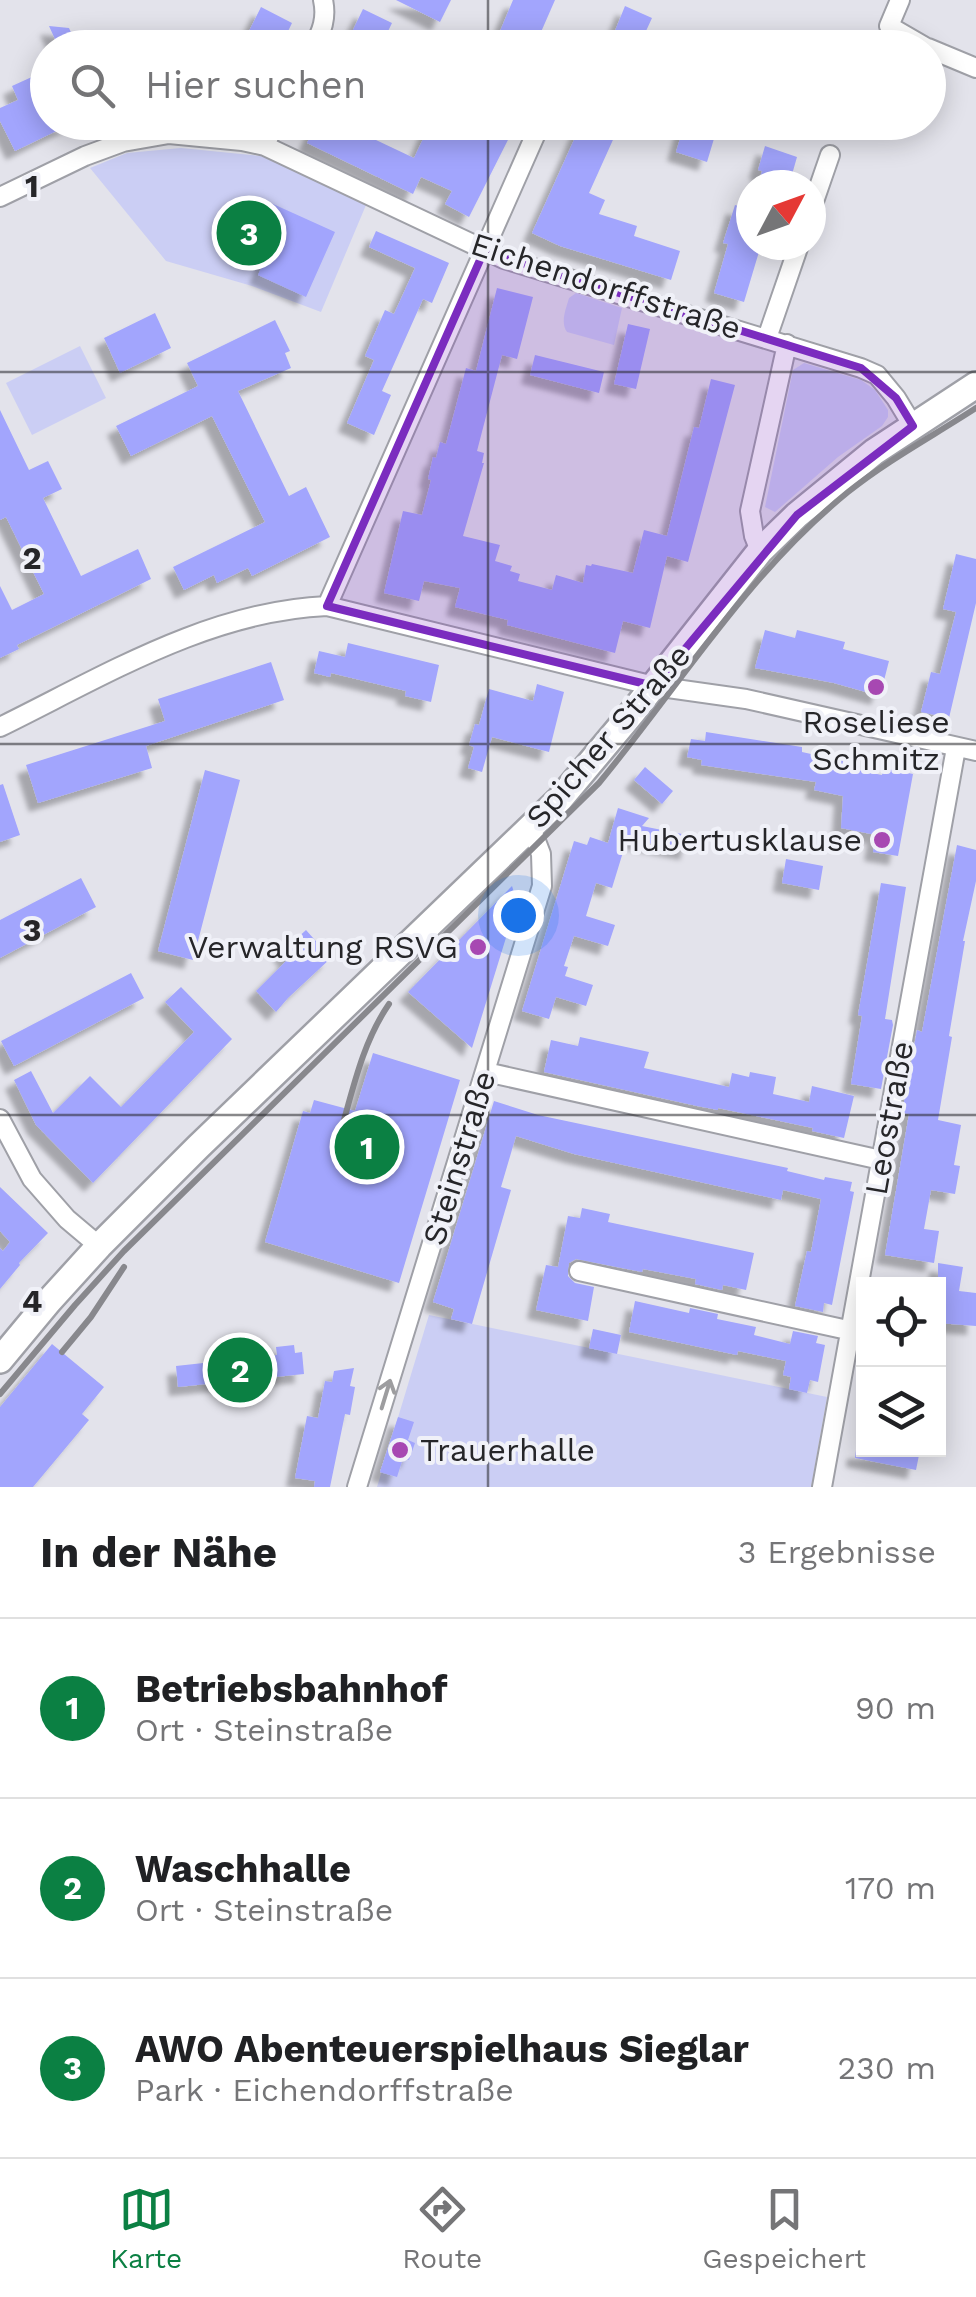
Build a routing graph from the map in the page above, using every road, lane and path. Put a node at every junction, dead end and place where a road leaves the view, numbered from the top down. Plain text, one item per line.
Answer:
1 (323, 0) edge
2 (900, 0) edge
3 (322, 30) edge
4 (896, 30) edge
5 (946, 56) edge
6 (976, 68) edge
7 (132, 140) edge
8 (233, 140) edge
9 (268, 140) edge
10 (533, 140) edge
11 (265, 146) junction
12 (830, 155) dead end
13 (825, 170) edge
14 (0, 197) edge
15 (484, 251) junction
16 (794, 260) edge
17 (768, 338) junction
18 (787, 344) junction
19 (976, 385) edge
20 (913, 426) junction
21 (760, 551) junction
22 (327, 606) junction
23 (654, 686) junction
24 (0, 727) edge
25 (956, 748) junction
26 (976, 751) edge
27 (531, 828) junction
28 (486, 1072) junction
29 (0, 1119) edge
30 (881, 1160) junction
31 (99, 1246) junction
32 (578, 1272) dead end
33 (852, 1331) junction
34 (0, 1360) edge
35 (356, 1487) edge
36 (822, 1487) edge

1 - 3 street
2 - 4 street
5 - 6 street
7 - 14 street, Eichendorffstraße
8 - 11 street, Eichendorffstraße
9 - 11 street
10 - 15 street
11 - 15 street, Eichendorffstraße
12 - 13 street
15 - 17 street, Eichendorffstraße
15 - 22 street
16 - 17 street
17 - 18 street, Eichendorffstraße
18 - 20 street, Eichendorffstraße
18 - 21 street
19 - 20 street, Spicher Straße
20 - 21 street, Spicher Straße
21 - 23 street, Spicher Straße
22 - 23 street
22 - 24 street
23 - 25 street
23 - 27 street, Spicher Straße
25 - 26 street
25 - 30 street, Leostraße
27 - 28 street, Steinstraße
27 - 31 street, Spicher Straße
28 - 30 street
35 -> 28 street, Steinstraße
29 - 31 street
30 - 33 street, Leostraße
31 - 34 street, Spicher Straße
32 - 33 street
33 - 36 street, Leostraße

